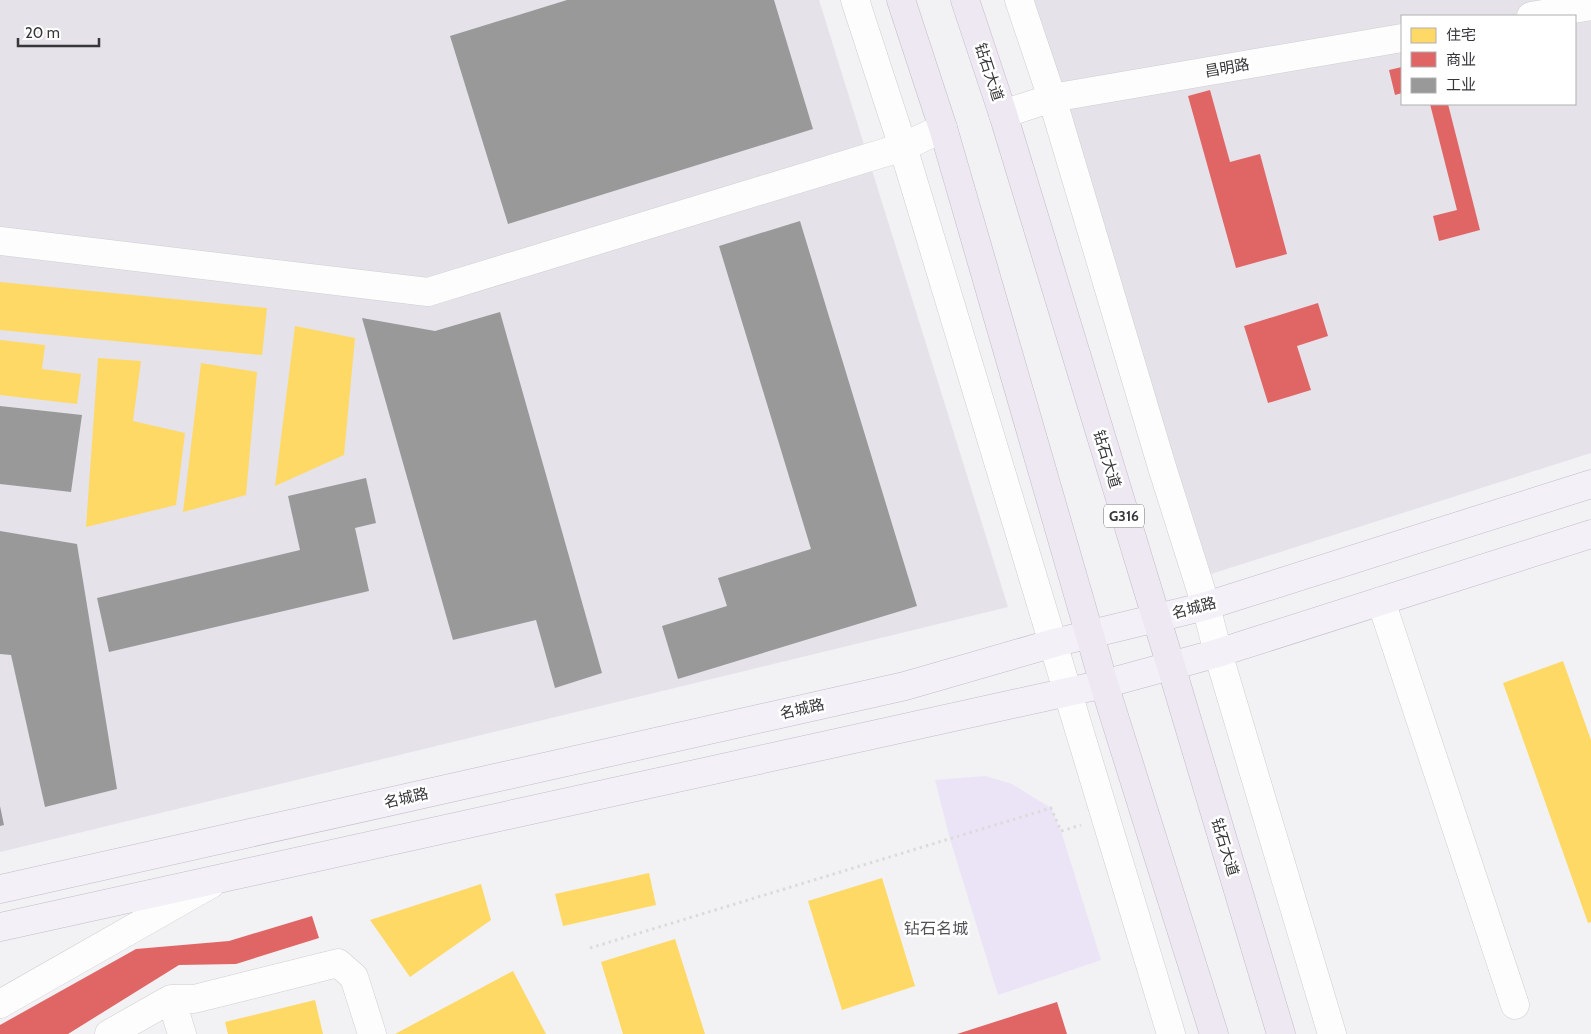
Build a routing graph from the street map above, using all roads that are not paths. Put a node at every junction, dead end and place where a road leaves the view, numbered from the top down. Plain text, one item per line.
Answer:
1 (855, 0) edge
2 (901, 0) edge
3 (965, 0) edge
4 (1018, 0) edge
5 (1591, 6) edge
6 (1537, 15) edge
7 (1401, 38) edge
8 (1052, 98) junction
9 (1003, 114) junction
10 (943, 128) junction
11 (903, 147) junction
12 (0, 241) edge
13 (1591, 484) edge
14 (1591, 534) edge
15 (1381, 602) junction
16 (1206, 606) junction
17 (1155, 618) junction
18 (1090, 635) junction
19 (1054, 643) junction
20 (1218, 653) junction
21 (1171, 666) junction
22 (1104, 684) junction
23 (1068, 693) junction
24 (220, 879) junction
25 (0, 889) edge
26 (0, 927) edge
27 (171, 999) junction
28 (0, 1004) edge
29 (1515, 1005) dead end
30 (112, 1033) edge
31 (182, 1034) edge
32 (372, 1034) edge
33 (1171, 1034) edge
34 (1214, 1034) edge
35 (1281, 1034) edge
36 (1332, 1034) edge

1 - 11 street
2 - 10 highway
3 - 9 highway, 钻石大道 / G316
4 - 8 street
5 - 6 street
7 - 8 street, 昌明路
8 - 9 street, 昌明路
8 - 16 street
9 - 17 highway, 钻石大道 / G316
10 - 11 street
10 - 18 highway
11 - 12 street
11 - 19 street
13 - 16 main road, 名城路
14 - 15 main road
15 - 20 main road
15 - 29 street
16 - 17 main road, 名城路
16 - 20 street
17 - 18 main road, 名城路
17 - 21 highway, 钻石大道 / G316
18 - 19 main road, 名城路
18 - 22 highway
19 - 23 street
19 - 25 main road, 名城路
20 - 21 main road
20 - 36 street
21 - 22 main road
21 - 35 highway, 钻石大道 / G316
22 - 23 main road
22 - 34 highway
23 - 24 main road
23 - 33 street
24 - 26 main road
24 - 28 street
27 - 30 street
27 - 31 street
27 - 32 street

